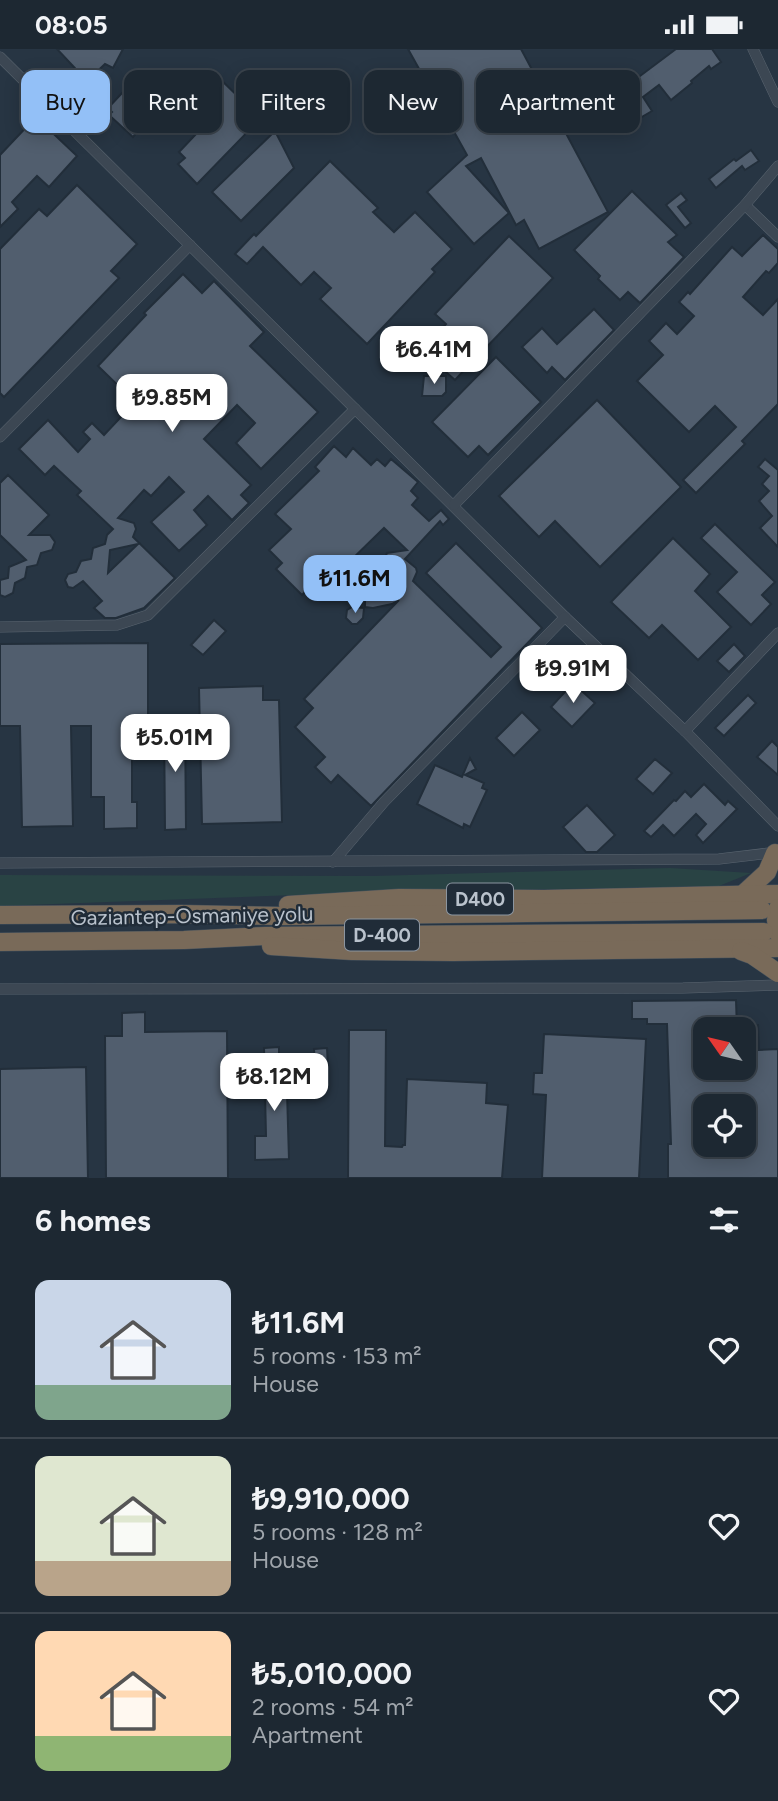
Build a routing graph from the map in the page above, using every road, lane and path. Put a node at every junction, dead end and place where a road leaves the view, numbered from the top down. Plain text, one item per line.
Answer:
1 (753, 49) edge
2 (0, 57) edge
3 (778, 102) edge
4 (778, 166) edge
5 (745, 205) junction
6 (778, 237) edge
7 (190, 245) junction
8 (355, 409) junction
9 (0, 437) edge
10 (454, 505) junction
11 (565, 617) junction
12 (0, 627) edge
13 (778, 633) edge
14 (685, 731) junction
15 (778, 826) edge
16 (777, 852) edge
17 (333, 862) junction
18 (0, 863) edge
19 (778, 894) edge
20 (742, 895) junction
21 (770, 909) edge
22 (183, 914) junction
23 (0, 915) edge
24 (771, 933) edge
25 (184, 940) junction
26 (0, 942) edge
27 (778, 948) edge
28 (734, 949) junction
29 (778, 973) edge
30 (778, 985) edge
31 (0, 989) edge

1 - 3 street
2 - 7 street
4 - 5 street
5 - 6 street
5 - 10 street
7 - 8 street
7 - 9 street
8 - 10 street
8 - 12 street
10 - 11 street
11 - 14 street
11 - 17 street
13 - 14 street
14 - 15 street
16 - 17 street
16 - 20 highway
17 - 18 street
19 - 20 highway, D400
20 - 22 highway, D400
21 - 22 highway, Gaziantep-Osmaniye yolu / D-400
21 - 24 highway
22 - 23 highway, Gaziantep-Osmaniye yolu / D-400
24 - 25 highway, Gaziantep-Osmaniye yolu / D-400
25 - 26 highway, Gaziantep-Osmaniye yolu / D-400
25 - 28 highway
27 - 28 highway
28 - 29 highway
30 - 31 street

